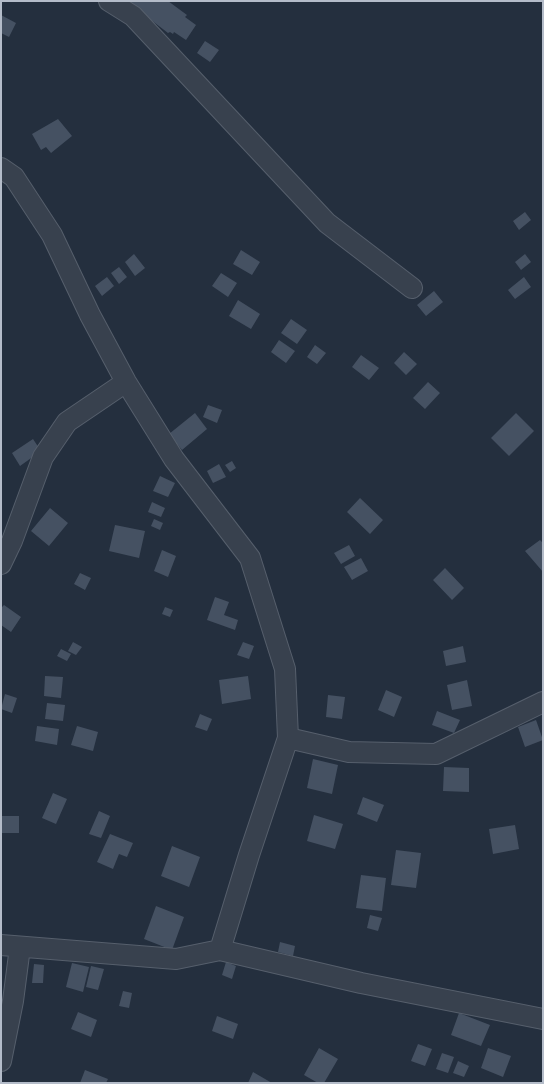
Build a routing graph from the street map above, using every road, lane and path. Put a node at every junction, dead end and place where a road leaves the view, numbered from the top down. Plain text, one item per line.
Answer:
1 (109, 1) edge
2 (1, 168) edge
3 (412, 288) dead end
4 (126, 382) junction
5 (1, 564) edge
6 (543, 702) edge
7 (288, 738) junction
8 (10, 946) edge
9 (220, 950) junction
10 (543, 1019) edge
11 (1, 1062) edge

1 - 3 street
2 - 4 street
4 - 5 street
4 - 7 street
6 - 7 street
7 - 9 street
8 - 9 street
8 - 11 street
9 - 10 street

